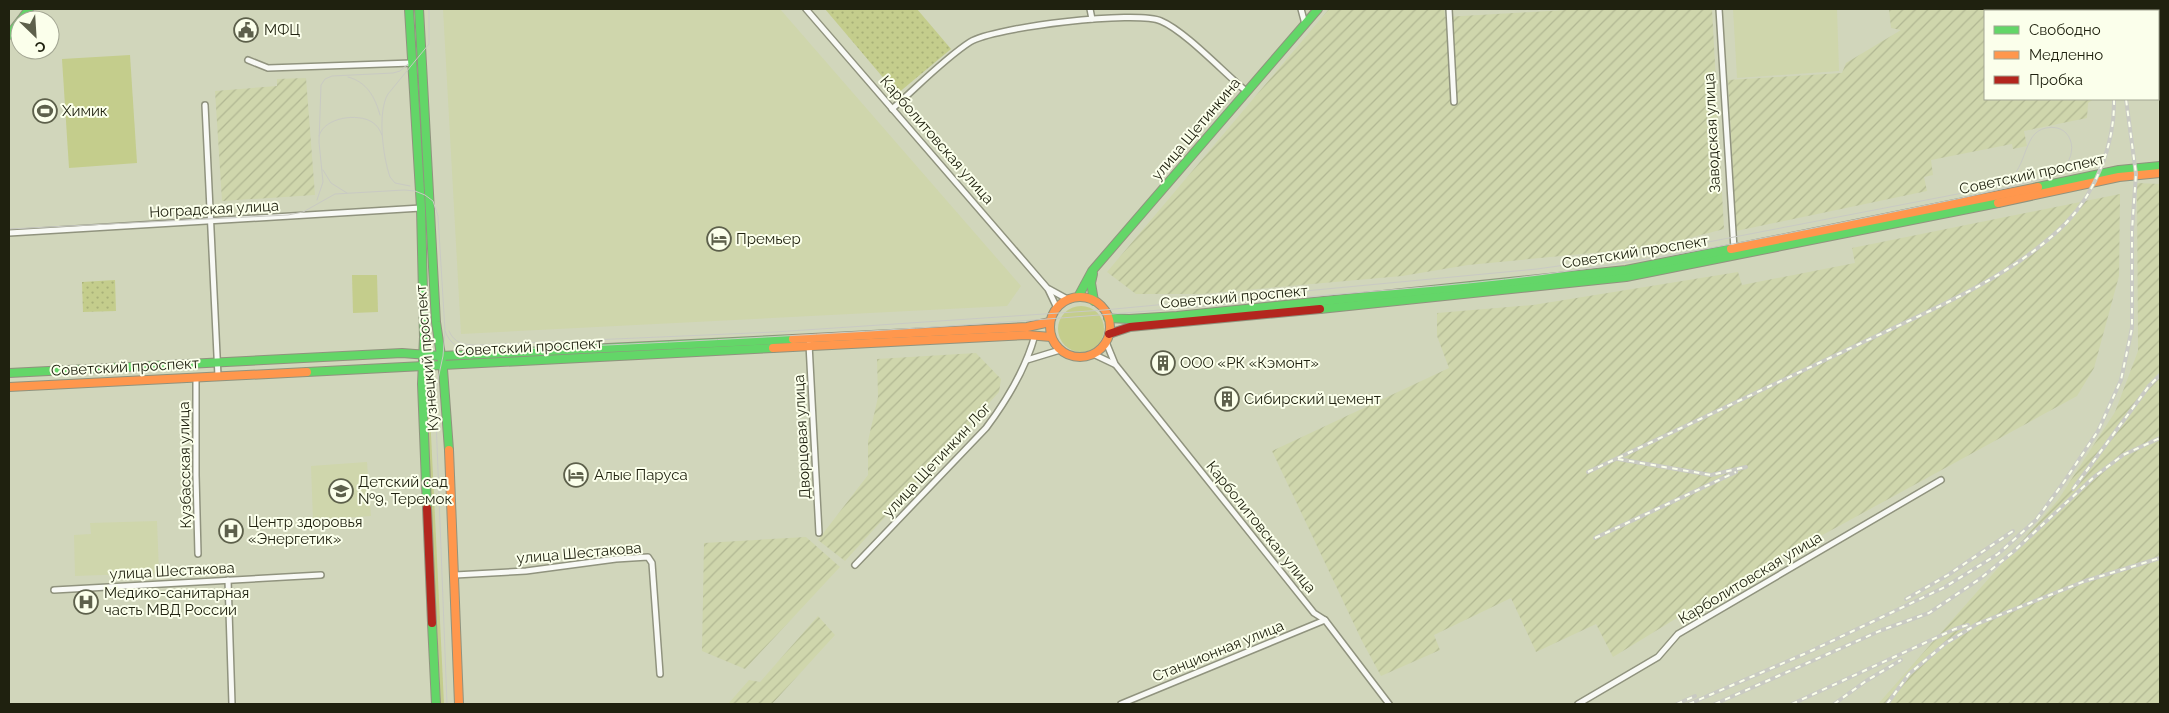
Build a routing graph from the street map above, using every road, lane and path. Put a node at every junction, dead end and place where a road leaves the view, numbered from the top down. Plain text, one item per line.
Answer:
1 (409, 9) edge
2 (419, 9) edge
3 (806, 9) edge
4 (1090, 9) edge
5 (1301, 9) edge
6 (1318, 9) edge
7 (1449, 9) edge
8 (1719, 9) edge
9 (1092, 20) junction
10 (1305, 24) junction
11 (248, 60) dead end
12 (412, 63) junction
13 (1246, 91) junction
14 (1454, 102) dead end
15 (204, 105) dead end
16 (892, 108) junction
17 (2160, 166) edge
18 (2160, 173) edge
19 (421, 208) junction
20 (210, 222) junction
21 (9, 233) edge
22 (1734, 253) junction
23 (1096, 267) junction
24 (1048, 289) junction
25 (1078, 298) junction
26 (1069, 300) junction
27 (1094, 301) junction
28 (1057, 308) junction
29 (1108, 318) junction
30 (1050, 322) junction
31 (1109, 334) junction
32 (1035, 335) junction
33 (1051, 337) junction
34 (809, 342) junction
35 (1106, 342) junction
36 (1060, 350) junction
37 (424, 354) junction
38 (1093, 354) junction
39 (440, 356) junction
40 (1027, 360) junction
41 (217, 362) junction
42 (1114, 364) junction
43 (443, 365) junction
44 (424, 366) junction
45 (9, 373) edge
46 (218, 376) junction
47 (196, 377) junction
48 (9, 387) edge
49 (1941, 480) dead end
50 (819, 534) dead end
51 (198, 554) dead end
52 (855, 566) dead end
53 (321, 575) dead end
54 (455, 575) junction
55 (228, 580) junction
56 (54, 590) dead end
57 (1325, 620) junction
58 (660, 674) dead end
59 (232, 704) edge
60 (436, 704) edge
61 (459, 704) edge
62 (1121, 704) edge
63 (1388, 704) edge
64 (1578, 704) edge

1 - 12 main road, Кузнецкий проспект
2 - 39 main road, Кузнецкий проспект
3 - 16 street, Карболитовская улица
4 - 9 street
5 - 10 street
6 - 10 main road, улица Щетинкина
7 - 14 street
8 - 22 street, Заводская улица
9 - 13 street
9 - 16 street
10 - 13 main road, улица Щетинкина
11 - 12 street
12 - 19 main road, Кузнецкий проспект
13 - 23 main road, улица Щетинкина
15 - 20 street
16 - 24 street, Карболитовская улица
17 - 22 main road, Советский проспект
18 - 22 main road, Советский проспект
19 - 20 street, Ноградская улица
19 - 37 main road, Кузнецкий проспект
20 - 21 street, Ноградская улица
20 - 41 street
22 - 29 main road, Советский проспект
22 - 31 main road, Советский проспект
23 - 25 main road, улица Щетинкина
23 - 27 main road
24 - 26 street, Карболитовская улица
24 - 28 street, Карболитовская улица
25 - 26 main road
25 - 27 main road
26 - 28 main road
27 - 29 main road
28 - 30 main road
29 - 31 main road
30 - 33 main road
30 - 34 main road, Советский проспект
31 - 35 main road
32 - 33 main road, Советский проспект
32 - 34 main road, Советский проспект
32 - 40 street, улица Щетинкин Лог
33 - 36 main road
34 - 39 main road, Советский проспект
34 - 43 main road, Советский проспект
34 - 50 street, Дворцовая улица
35 - 38 main road
35 - 42 street
36 - 38 main road
36 - 40 street
37 - 39 main road, Советский проспект
37 - 41 main road, Советский проспект
37 - 44 main road, Кузнецкий проспект
38 - 42 street
39 - 43 main road, Кузнецкий проспект
40 - 52 street, улица Щетинкин Лог
41 - 45 main road, Советский проспект
41 - 46 street
42 - 57 street, Карболитовская улица
43 - 44 main road, Советский проспект
43 - 54 main road, Кузнецкий проспект
44 - 46 main road, Советский проспект
44 - 60 main road, Кузнецкий проспект
46 - 47 main road, Советский проспект
47 - 48 main road, Советский проспект
47 - 51 street, Кузбасская улица
49 - 64 street, Карболитовская улица
53 - 55 street, улица Шестакова
54 - 58 street, улица Шестакова
54 - 61 main road, Кузнецкий проспект
55 - 56 street, улица Шестакова
55 - 59 street
57 - 62 street, Станционная улица
57 - 63 street, Карболитовская улица

